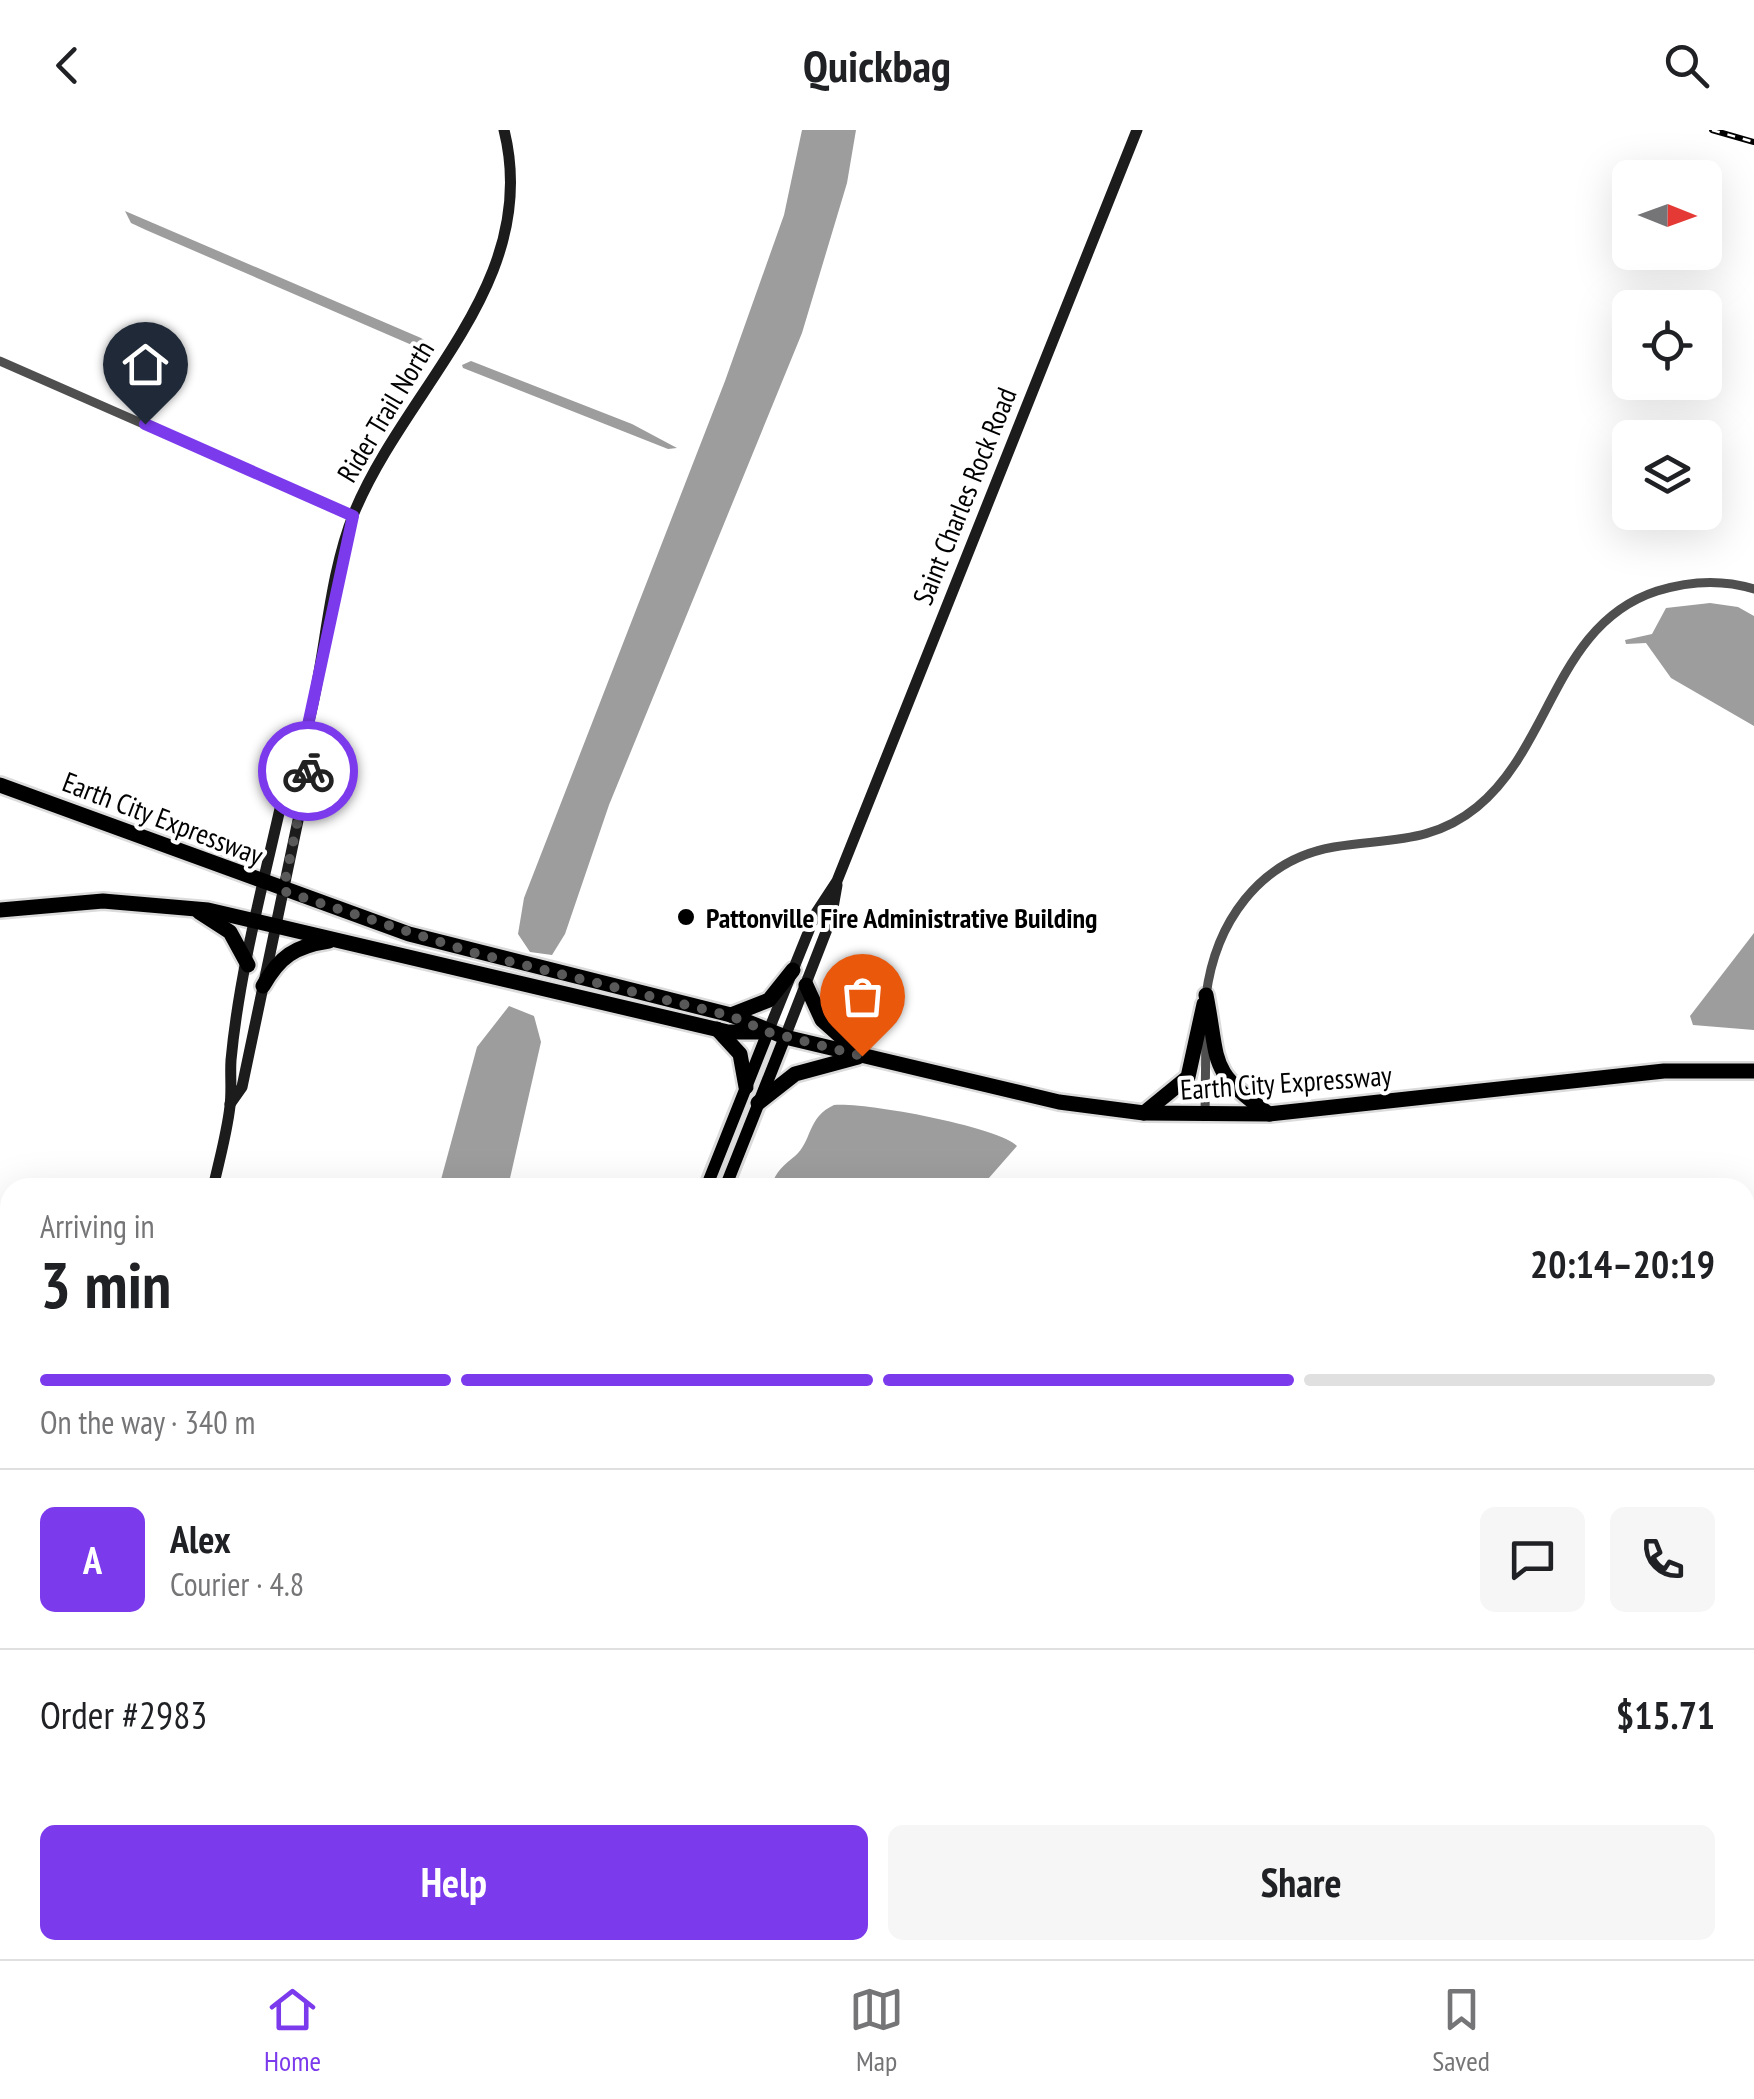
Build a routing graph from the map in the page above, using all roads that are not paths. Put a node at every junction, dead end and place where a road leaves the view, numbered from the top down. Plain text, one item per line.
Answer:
1 (504, 130) edge
2 (1138, 130) edge
3 (0, 361) edge
4 (353, 516) junction
5 (1754, 589) edge
6 (308, 725) junction
7 (0, 784) edge
8 (837, 881) junction
9 (265, 884) junction
10 (283, 891) junction
11 (191, 907) junction
12 (0, 910) edge
13 (258, 920) junction
14 (276, 924) junction
15 (339, 940) junction
16 (248, 965) junction
17 (793, 970) junction
18 (806, 985) junction
19 (263, 986) junction
20 (1206, 995) junction
21 (731, 1016) junction
22 (717, 1030) junction
23 (768, 1032) junction
24 (785, 1037) junction
25 (862, 1056) junction
26 (1754, 1072) edge
27 (746, 1087) junction
28 (758, 1103) junction
29 (230, 1104) junction
30 (1144, 1113) junction
31 (1269, 1114) junction
32 (1205, 1116) junction
33 (215, 1178) edge
34 (710, 1178) edge
35 (728, 1178) edge

1 - 4 street, Rider Trail North
2 - 8 street, Saint Charles Rock Road
3 - 4 street
4 - 6 street, Rider Trail North
5 - 20 street
6 - 9 street, Rider Trail North
6 - 10 street, Rider Trail North
7 - 9 highway, Earth City Expressway
8 - 17 street, Saint Charles Rock Road
8 - 18 street, Saint Charles Rock Road
9 - 10 highway, Earth City Expressway
9 - 13 street, Rider Trail North
10 - 14 street, Rider Trail North
10 - 21 highway, Earth City Expressway
11 - 12 highway, Earth City Expressway
11 - 13 highway, Earth City Expressway
11 - 16 highway
13 - 14 highway, Earth City Expressway
13 - 16 street, Rider Trail North
14 - 15 highway, Earth City Expressway
14 - 19 street, Rider Trail North
15 - 19 highway
15 - 22 highway, Earth City Expressway
16 - 29 street, Rider Trail North
17 - 21 highway
17 - 23 street, Saint Charles Rock Road
18 - 24 street, Saint Charles Rock Road
18 - 25 highway
19 - 29 street, Rider Trail North
20 - 30 highway
20 - 31 highway
20 - 32 street
21 - 23 highway, Earth City Expressway
22 - 23 highway, Earth City Expressway
22 - 27 highway
23 - 24 highway, Earth City Expressway
23 - 27 main road, Saint Charles Rock Road
24 - 25 highway, Earth City Expressway
24 - 28 main road, Saint Charles Rock Road
25 - 28 highway
25 - 30 highway, Earth City Expressway
26 - 31 highway, Earth City Expressway
27 - 34 main road, Saint Charles Rock Road
28 - 35 main road, Saint Charles Rock Road
29 - 33 street, Rider Trail North
30 - 32 highway, Earth City Expressway
31 - 32 highway, Earth City Expressway

